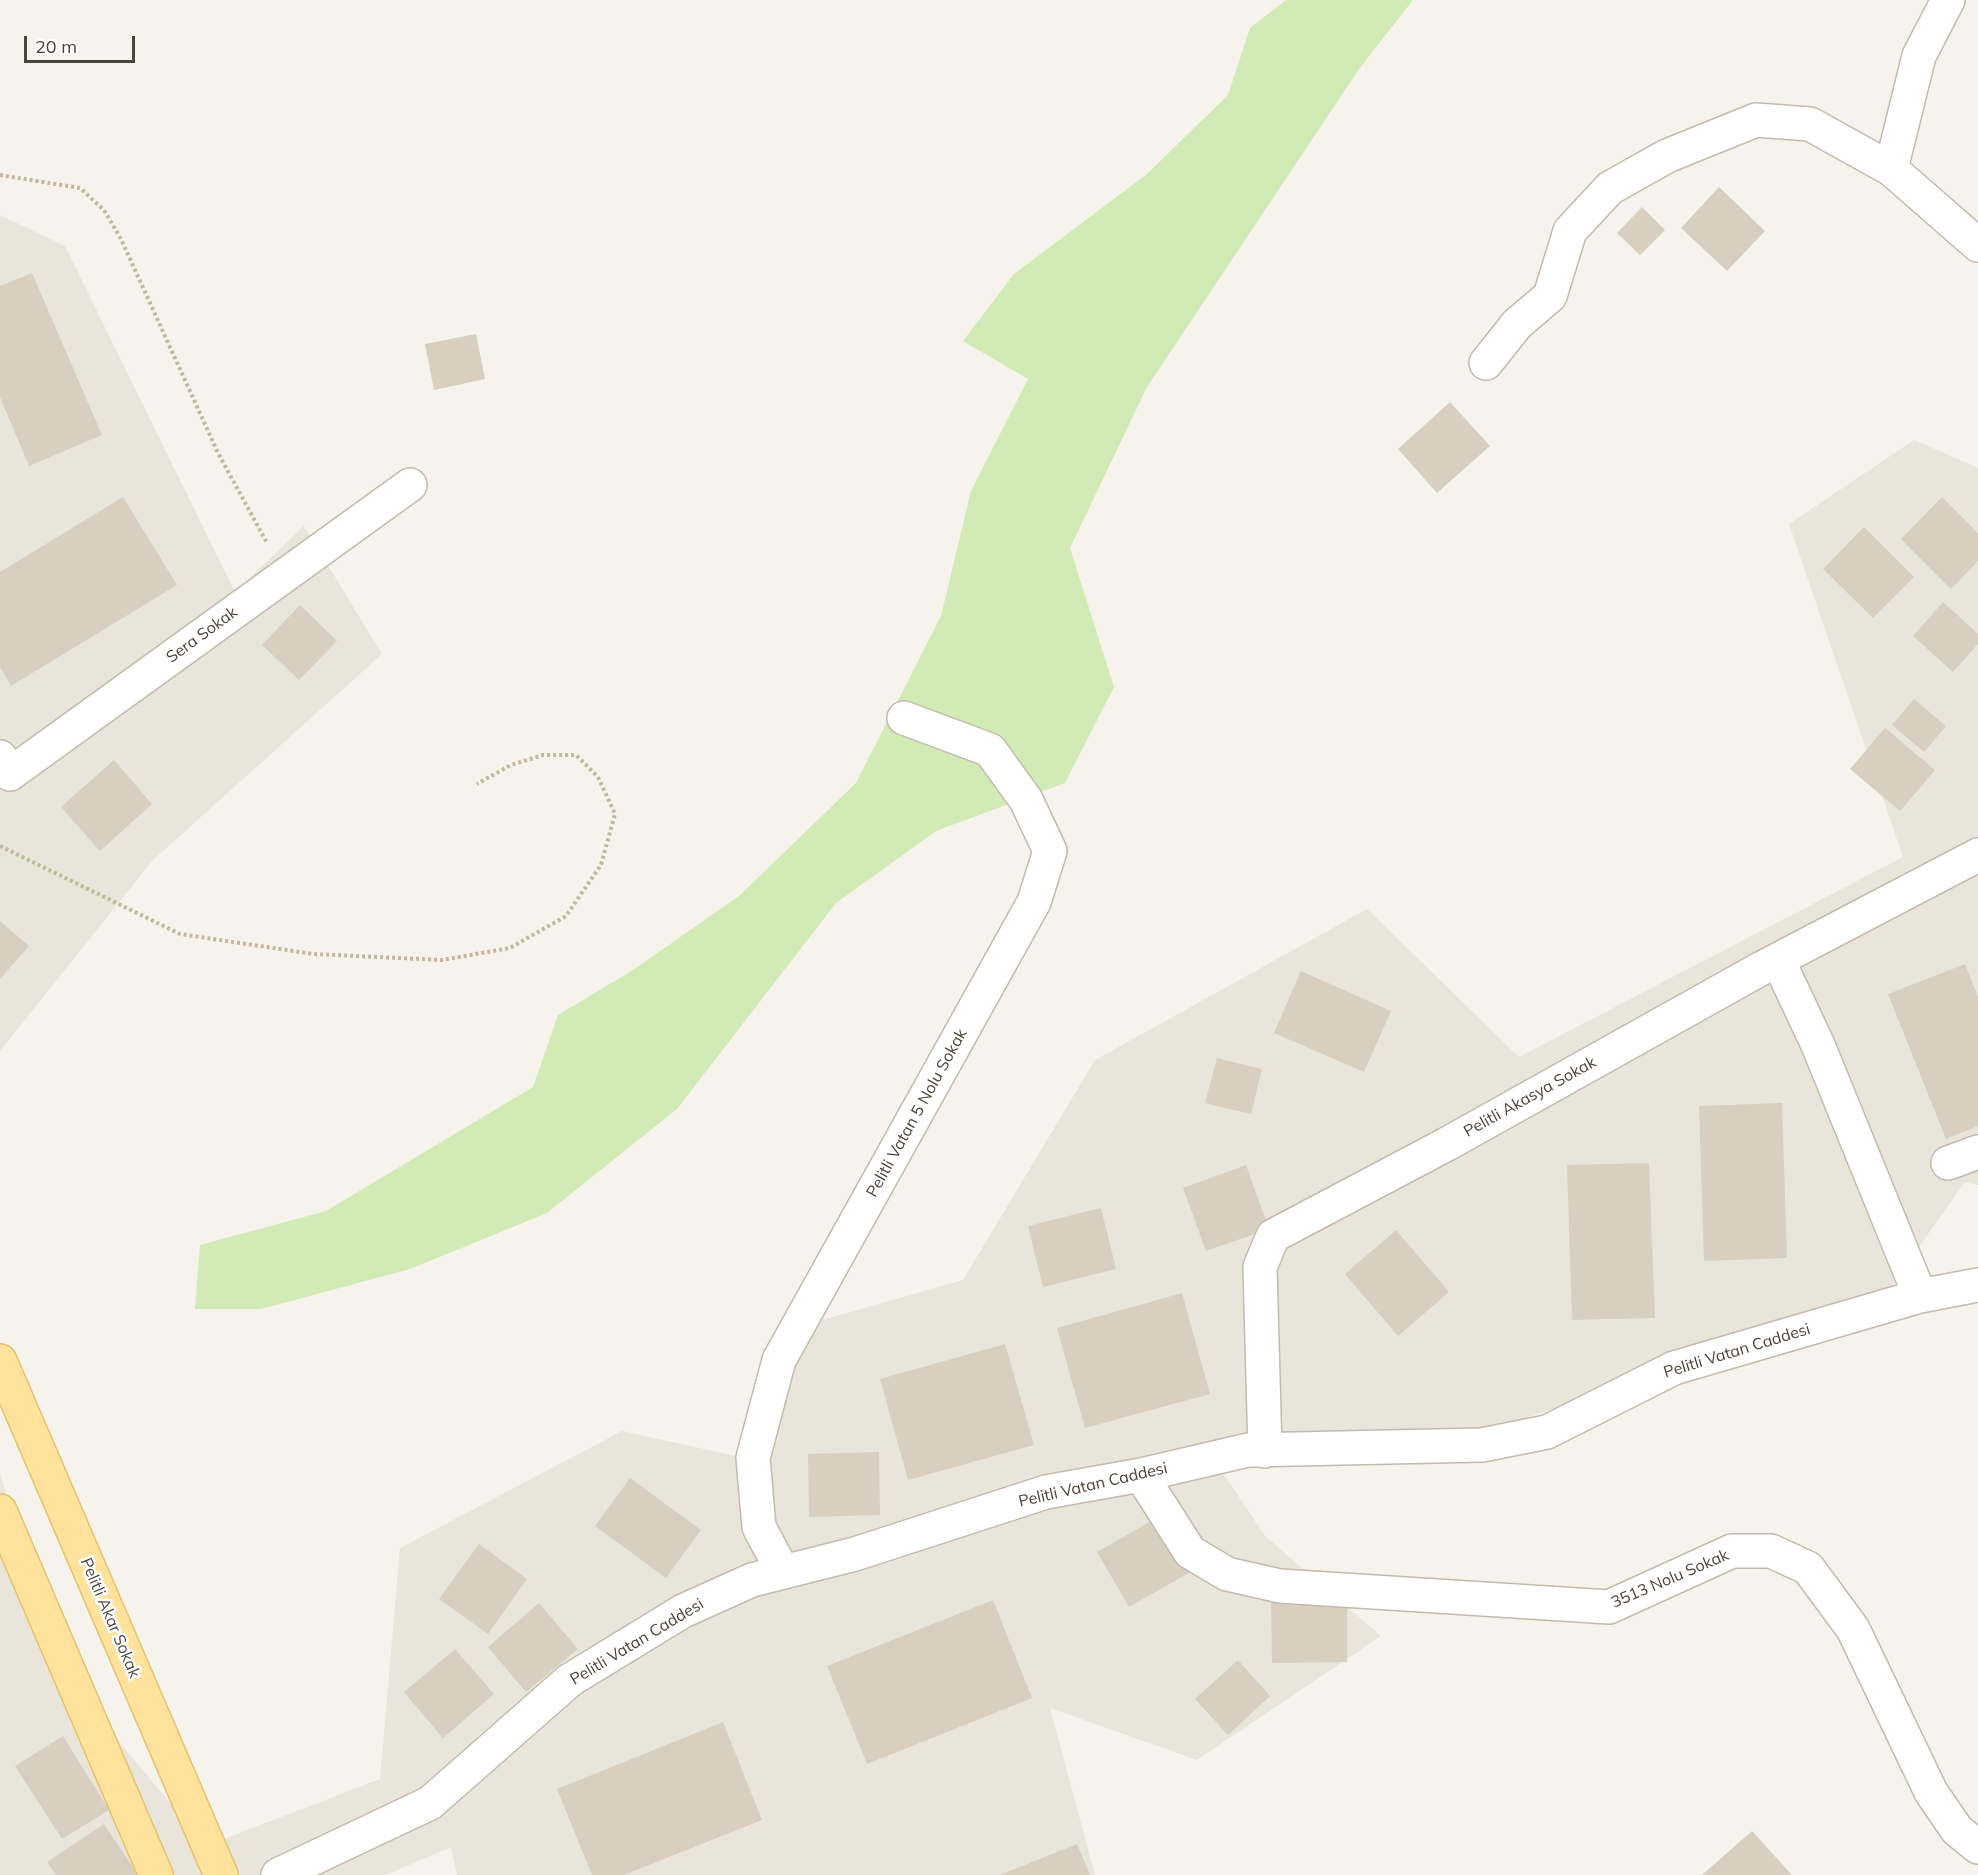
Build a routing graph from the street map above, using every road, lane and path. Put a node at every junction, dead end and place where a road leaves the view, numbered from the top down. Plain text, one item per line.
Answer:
1 (1948, 0) edge
2 (1891, 169) junction
3 (0, 175) edge
4 (1978, 245) edge
5 (1486, 363) dead end
6 (410, 485) dead end
7 (285, 575) junction
8 (904, 718) dead end
9 (3, 771) edge
10 (477, 784) dead end
11 (0, 846) edge
12 (1978, 855) edge
13 (1778, 960) junction
14 (1978, 1285) edge
15 (1920, 1296) junction
16 (0, 1361) edge
17 (1264, 1451) junction
18 (1141, 1475) junction
19 (0, 1511) edge
20 (783, 1572) junction
21 (1978, 1847) edge
22 (156, 1875) edge
23 (221, 1875) edge
24 (278, 1875) edge

1 - 2 street
2 - 4 street
2 - 5 street
3 - 7 path
6 - 7 street, Sera Sokak
7 - 9 street, Sera Sokak
8 - 20 street, Pelitli Vatan 5 Nolu Sokak
10 - 11 path
12 - 13 street, Pelitli Akasya Sokak
13 - 15 street
13 - 17 street, Pelitli Akasya Sokak
14 - 15 street, Pelitli Vatan Caddesi
15 - 17 street, Pelitli Vatan Caddesi
16 - 23 main road, Pelitli Akar Sokak
17 - 18 street, Pelitli Vatan Caddesi
18 - 20 street, Pelitli Vatan Caddesi
18 - 21 street, 3513 Nolu Sokak
19 - 22 main road
20 - 24 street, Pelitli Vatan Caddesi

